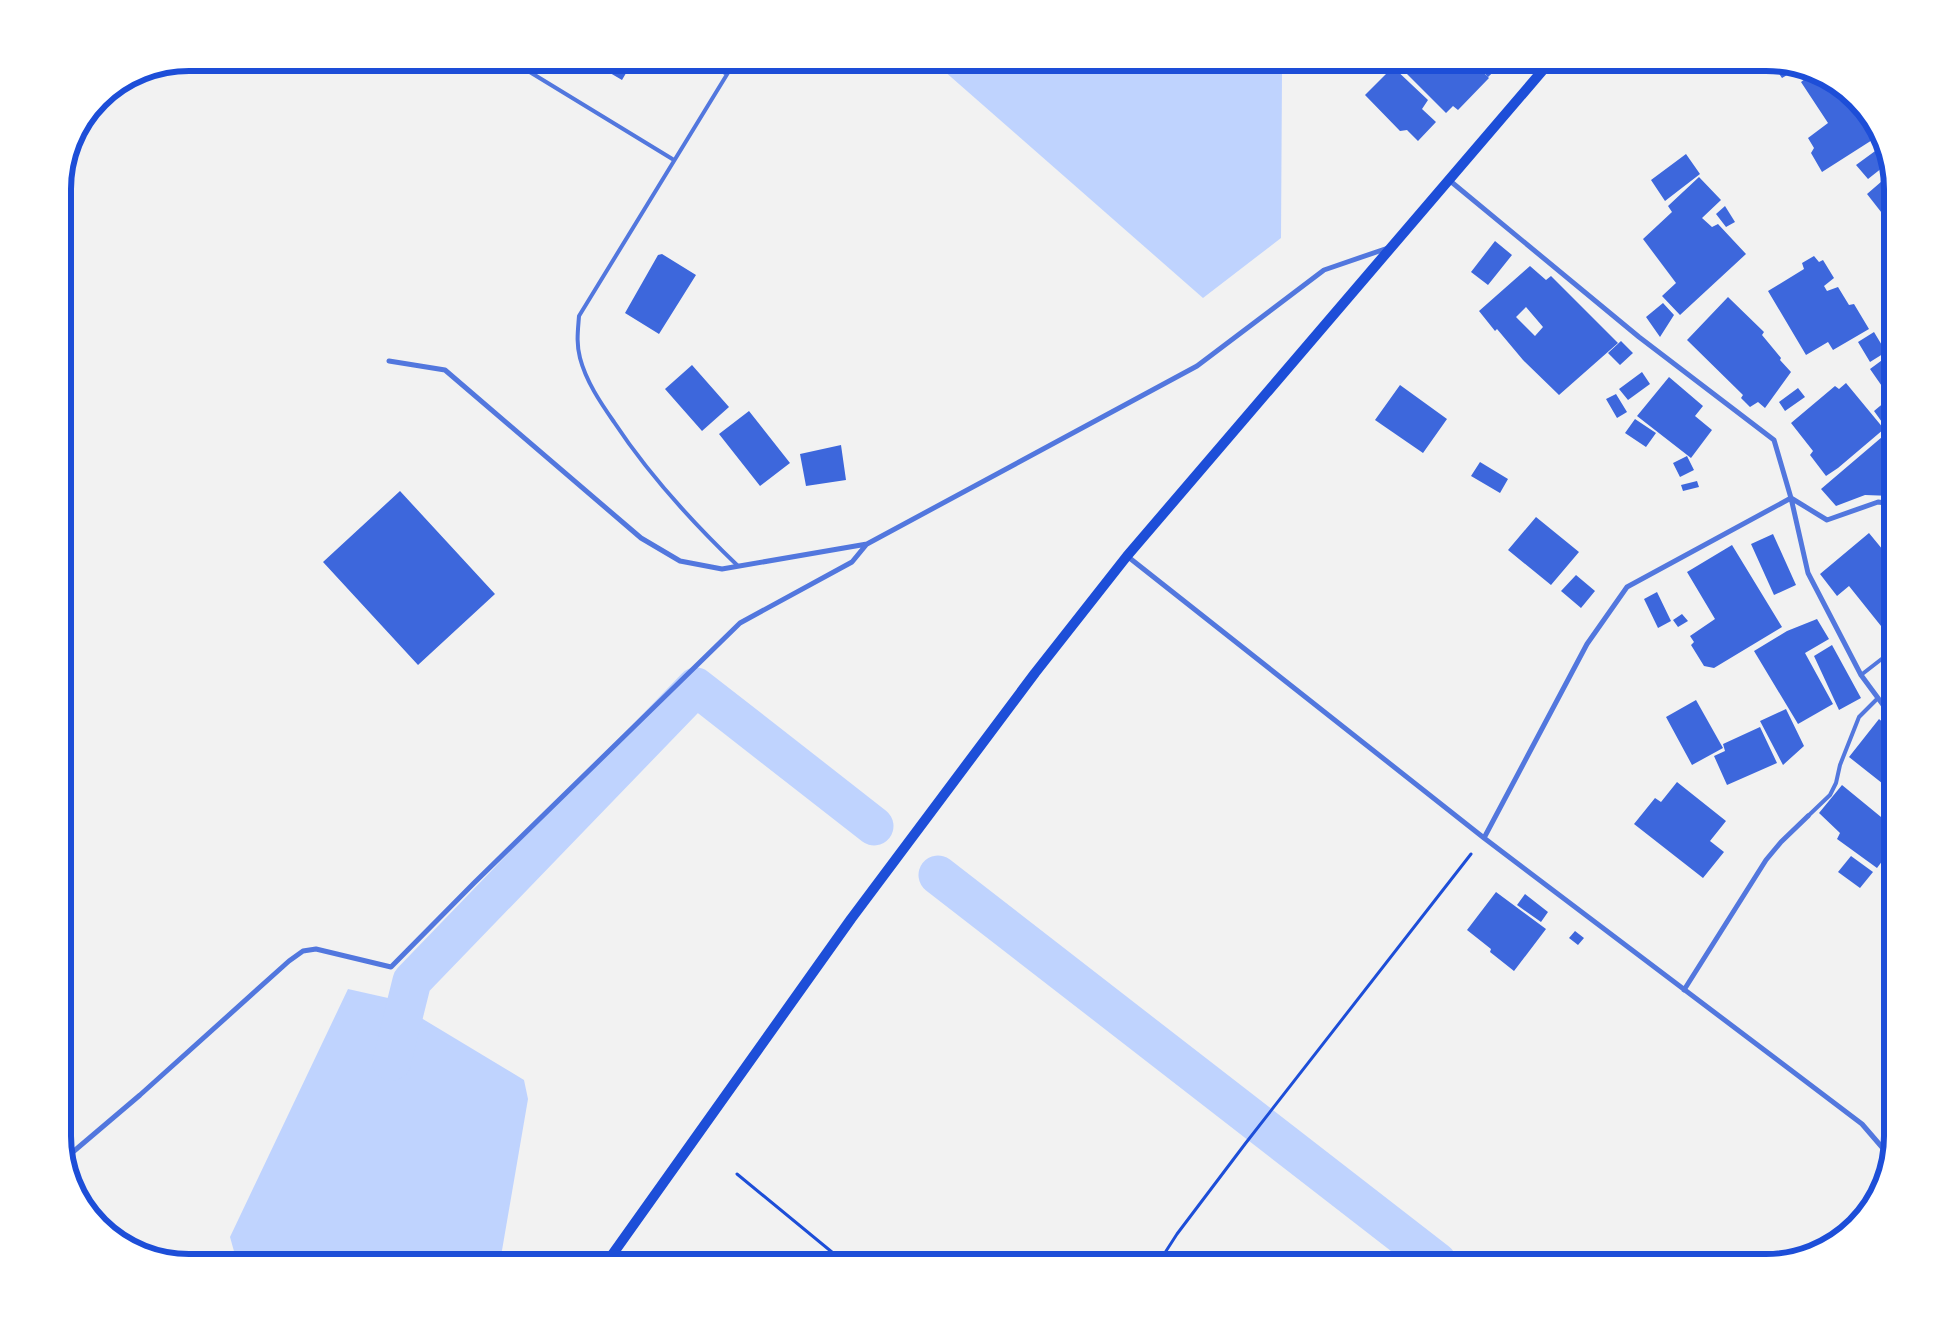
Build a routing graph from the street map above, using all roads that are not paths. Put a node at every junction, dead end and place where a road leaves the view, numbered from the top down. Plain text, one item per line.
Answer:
1 (1540, 71) edge
2 (531, 72) edge
3 (722, 72) edge
4 (726, 74) joint
5 (674, 160) junction
6 (1448, 179) junction
7 (1391, 247) junction
8 (389, 361) dead end
9 (1791, 498) junction
10 (1884, 503) edge
11 (867, 544) junction
12 (1127, 556) junction
13 (738, 566) junction
14 (1884, 657) edge
15 (1861, 675) junction
16 (1878, 699) junction
17 (1884, 707) edge
18 (1808, 816) joint
19 (1484, 838) junction
20 (1684, 990) junction
21 (1883, 1149) edge
22 (73, 1151) edge
23 (613, 1254) edge

1 - 6 main road
2 - 5 lane
3 - 4 lane
4 - 5 lane
5 - 13 lane
6 - 7 main road
6 - 9 street
7 - 11 street
7 - 12 main road
8 - 13 street
9 - 10 street
9 - 15 street
9 - 19 street
11 - 13 street
11 - 22 street
12 - 19 street
12 - 23 main road
14 - 15 lane
15 - 16 street
16 - 17 street
16 - 18 lane
18 - 20 street
19 - 20 street
20 - 21 street

